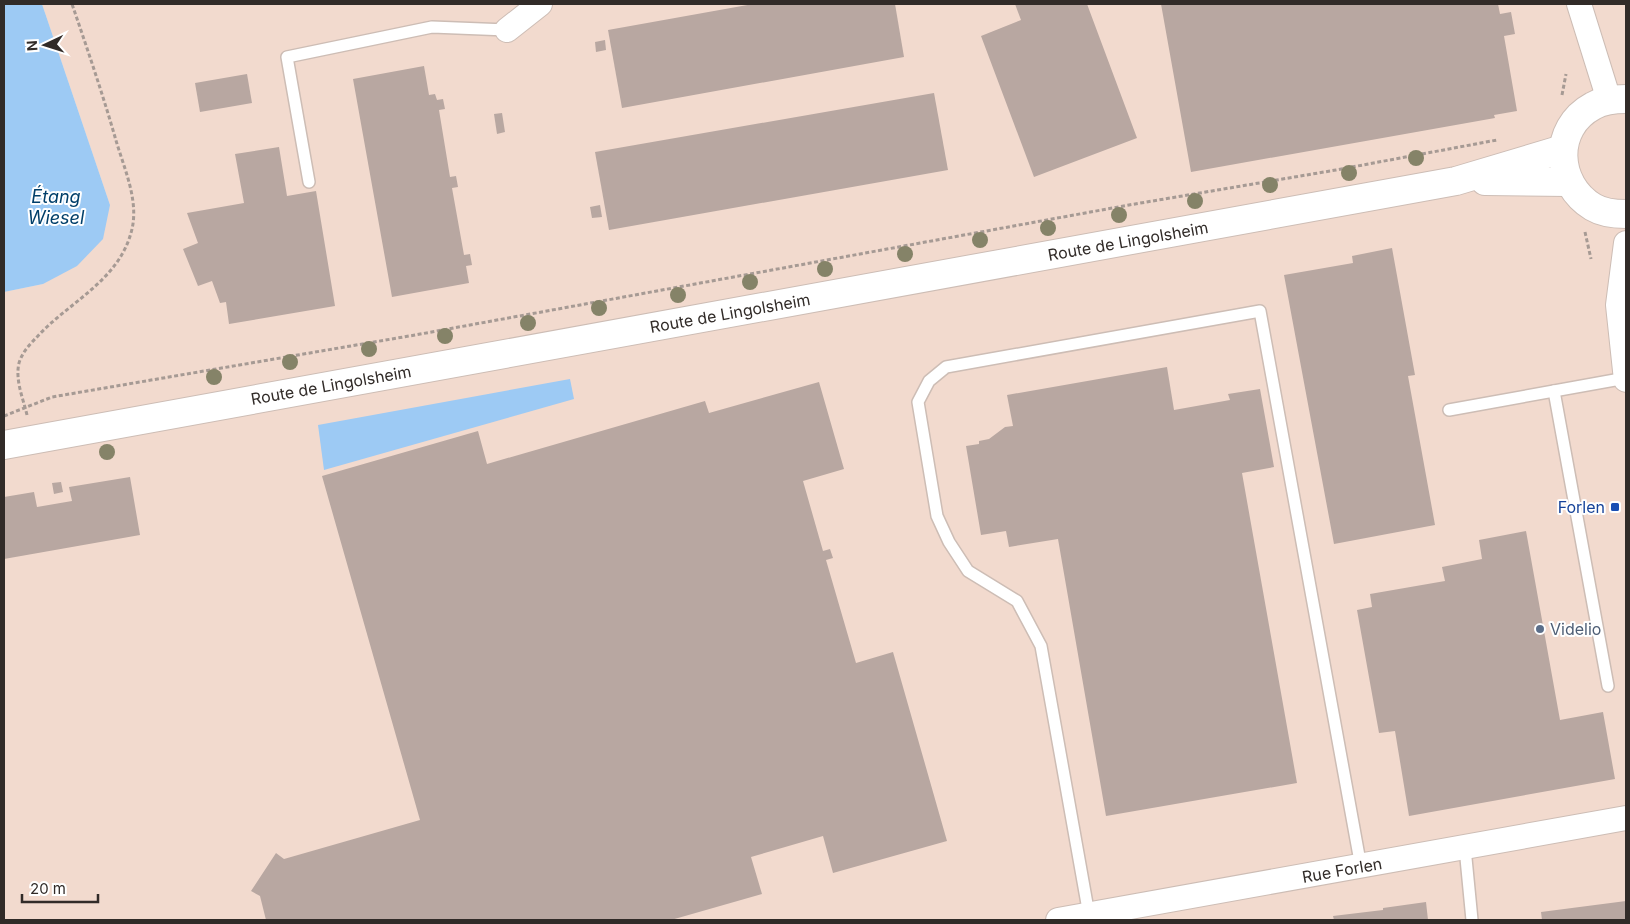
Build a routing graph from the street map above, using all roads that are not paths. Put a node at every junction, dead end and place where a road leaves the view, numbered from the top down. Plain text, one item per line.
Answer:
1 (540, 4) edge
2 (1579, 4) edge
3 (507, 30) joint
4 (1618, 99) edge
5 (1563, 149) junction
6 (1456, 181) junction
7 (309, 182) dead end
8 (1568, 182) junction
9 (1626, 214) edge
10 (1626, 243) edge
11 (1626, 379) edge
12 (1554, 391) junction
13 (1449, 410) dead end
14 (4, 445) edge
15 (1608, 686) dead end
16 (1626, 818) edge
17 (1465, 848) junction
18 (1361, 867) junction
19 (1089, 915) junction
20 (1058, 920) edge
21 (1472, 920) edge

1 - 3 street
2 - 4 street
3 - 7 lane
4 - 5 main road
5 - 6 main road
5 - 8 main road
6 - 8 main road
6 - 14 main road, Route de Lingolsheim
8 - 9 main road
10 - 11 street
11 - 12 lane
12 - 13 lane
12 - 15 lane
16 - 17 street, Rue Forlen
17 - 18 street, Rue Forlen
17 - 21 lane
18 - 19 street, Rue Forlen
18 - 19 lane
19 - 20 street, Rue Forlen

